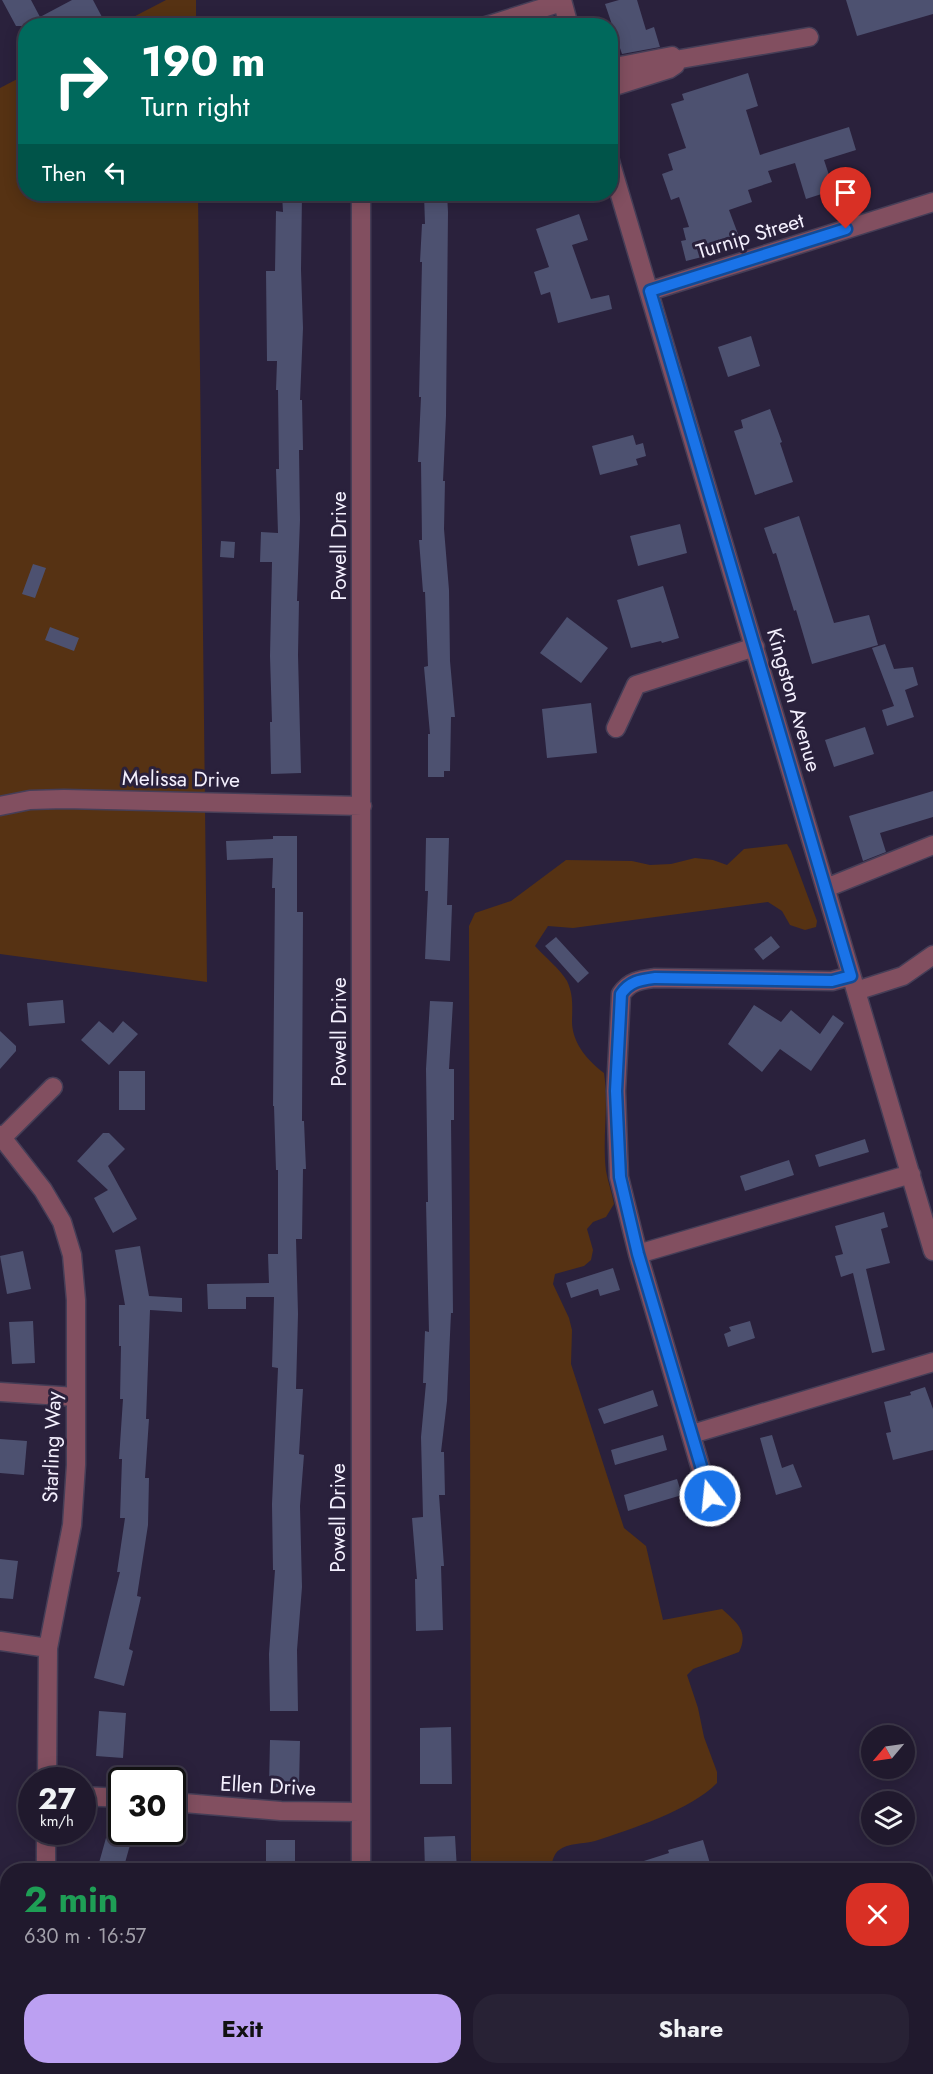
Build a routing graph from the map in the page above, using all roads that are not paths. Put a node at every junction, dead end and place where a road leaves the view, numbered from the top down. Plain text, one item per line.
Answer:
1 (562, 1) edge
2 (510, 18) edge
3 (567, 18) edge
4 (809, 37) dead end
5 (675, 60) junction
6 (618, 67) edge
7 (618, 84) edge
8 (618, 187) edge
9 (361, 201) edge
10 (933, 202) edge
11 (650, 291) junction
12 (755, 647) junction
13 (616, 728) dead end
14 (0, 806) edge
15 (362, 806) junction
16 (933, 845) edge
17 (826, 888) junction
18 (933, 955) edge
19 (854, 984) junction
20 (53, 1087) dead end
21 (1, 1136) edge
22 (911, 1174) junction
23 (933, 1251) edge
24 (638, 1254) junction
25 (933, 1362) edge
26 (0, 1392) edge
27 (76, 1397) junction
28 (692, 1434) junction
29 (715, 1517) dead end
30 (0, 1641) edge
31 (48, 1648) junction
32 (47, 1767) edge
33 (186, 1803) edge
34 (360, 1812) junction
35 (46, 1845) edge
36 (46, 1863) edge
37 (361, 1863) edge

1 - 2 street
1 - 3 street
4 - 5 street
5 - 6 street
5 - 7 street
8 - 11 street, Kingston Avenue
9 - 15 street, Powell Drive
10 - 11 street, Turnip Street
11 - 12 street, Kingston Avenue
12 - 13 street
12 - 17 street, Kingston Avenue
14 - 15 street, Melissa Drive
15 - 34 street, Powell Drive
16 - 17 street
17 - 19 street, Kingston Avenue
18 - 19 street
19 - 22 street, Kingston Avenue
19 - 24 street
20 - 21 street
21 - 27 street, Starling Way
22 - 23 street, Kingston Avenue
22 - 24 street
24 - 28 street
25 - 28 street
26 - 27 street
27 - 31 street, Starling Way
28 - 29 street
30 - 31 street
31 - 32 street, Starling Way
33 - 34 street, Ellen Drive
34 - 37 street, Powell Drive
35 - 36 street

